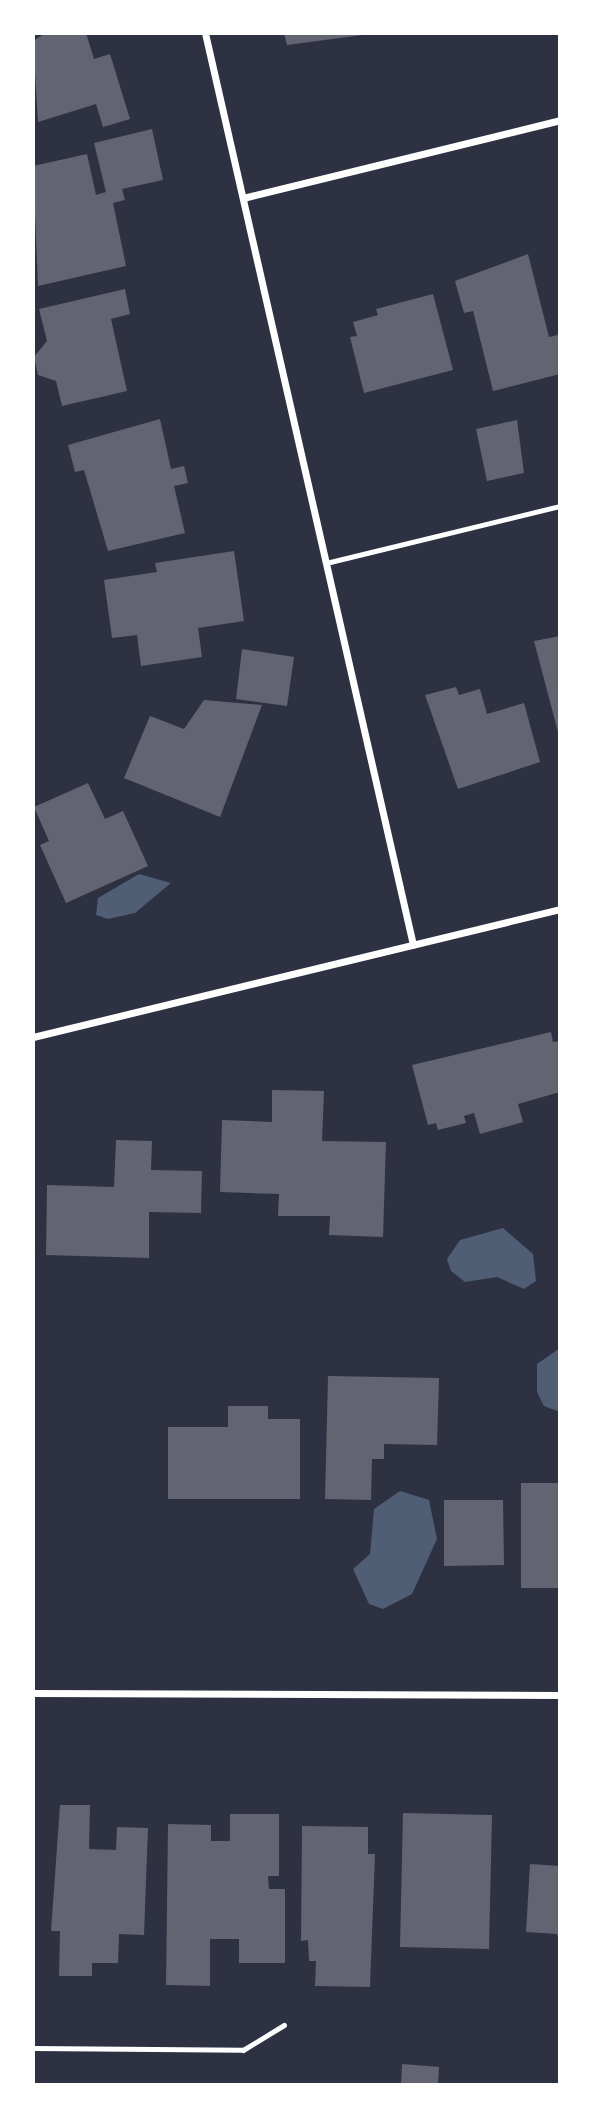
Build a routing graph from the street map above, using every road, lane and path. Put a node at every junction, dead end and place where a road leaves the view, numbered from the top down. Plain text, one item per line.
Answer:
1 (205, 33) edge
2 (560, 120) edge
3 (243, 198) junction
4 (560, 506) edge
5 (330, 562) junction
6 (560, 909) edge
7 (413, 945) junction
8 (33, 1037) edge
9 (33, 1693) edge
10 (560, 1695) edge
11 (284, 2025) dead end
12 (33, 2048) edge

1 - 3 street
2 - 3 street
3 - 5 street
4 - 5 lane
5 - 7 street
6 - 7 street
7 - 8 street
9 - 10 street
11 - 12 lane

